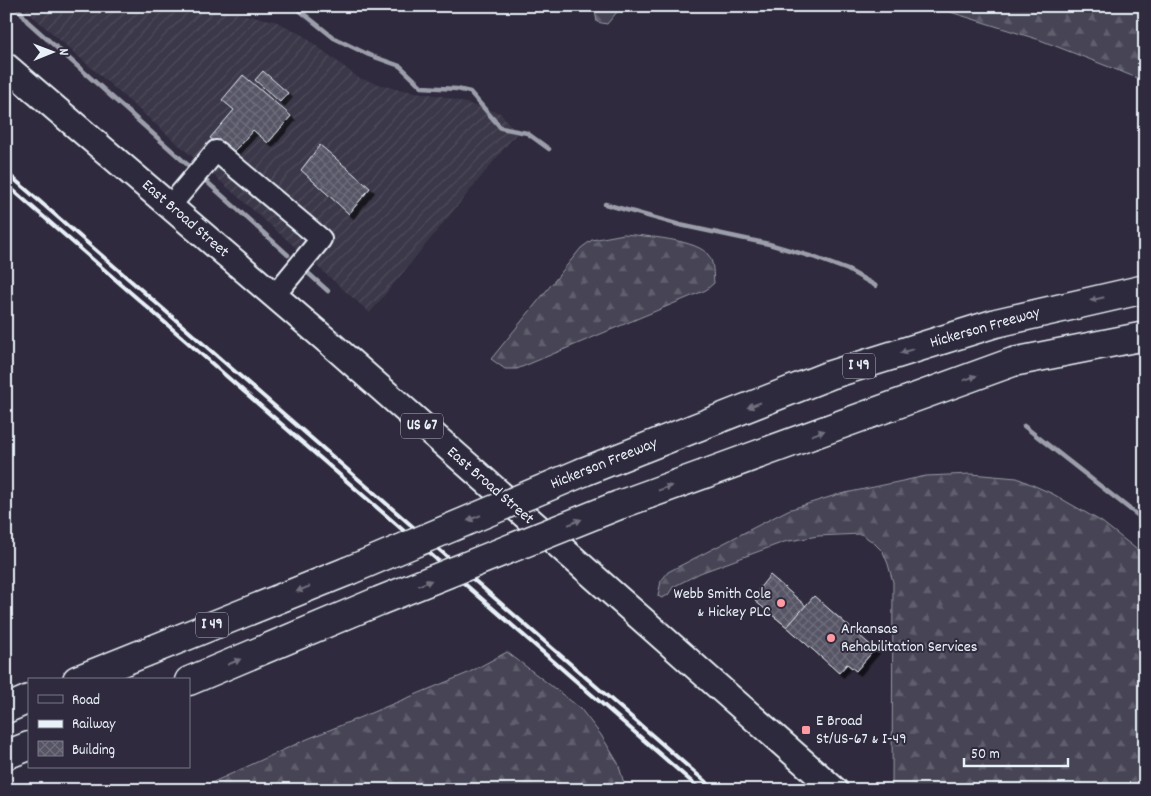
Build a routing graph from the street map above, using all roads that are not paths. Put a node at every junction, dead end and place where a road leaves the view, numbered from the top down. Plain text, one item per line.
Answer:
1 (6, 66) edge
2 (170, 206) junction
3 (1145, 288) edge
4 (274, 296) junction
5 (1145, 336) edge
6 (135, 656) junction
7 (73, 678) edge
8 (82, 678) edge
9 (190, 681) edge
10 (28, 693) edge
11 (28, 699) edge
12 (6, 701) edge
13 (6, 709) edge
14 (28, 746) edge
15 (6, 756) edge
16 (835, 790) edge

1 - 2 main road, East Broad Street / US 67
2 - 4 main road, East Broad Street / US 67
2 - 4 lane
3 -> 6 highway, Hickerson Freeway / I 49, bridge
4 - 16 main road, East Broad Street / US 67
9 -> 5 highway, bridge
6 - 7 highway
6 - 8 highway, Hickerson Freeway / I 49
10 - 12 highway
11 - 13 highway
14 - 15 highway

